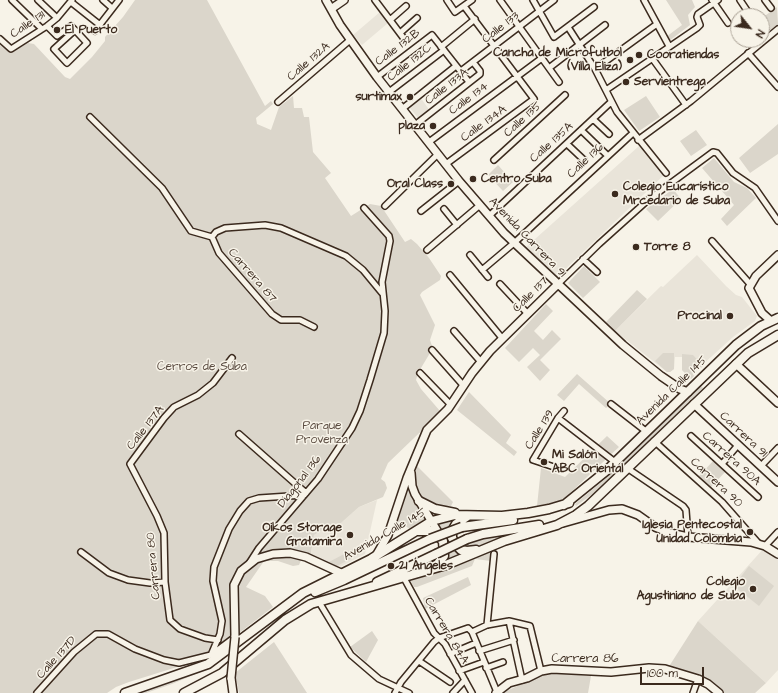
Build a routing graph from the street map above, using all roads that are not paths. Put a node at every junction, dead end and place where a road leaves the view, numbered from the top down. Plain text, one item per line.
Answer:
1 (12, 0) edge
2 (38, 0) edge
3 (103, 0) edge
4 (119, 0) edge
5 (326, 0) edge
6 (344, 0) edge
7 (384, 0) edge
8 (447, 0) edge
9 (472, 0) edge
10 (500, 0) edge
11 (533, 0) edge
12 (554, 0) edge
13 (644, 0) edge
14 (765, 0) edge
15 (72, 1) edge
16 (714, 1) edge
17 (376, 2) edge
18 (406, 6) dead end
19 (464, 6) junction
20 (594, 7) dead end
21 (112, 8) junction
22 (771, 8) dead end
23 (331, 9) junction
24 (539, 11) junction
25 (57, 18) junction
26 (416, 18) dead end
27 (474, 19) junction
28 (390, 20) junction
29 (728, 23) dead end
30 (657, 24) junction
31 (100, 25) junction
32 (605, 25) dead end
33 (519, 26) junction
34 (568, 27) junction
35 (44, 28) junction
36 (778, 29) edge
37 (75, 30) junction
38 (95, 31) dead end
39 (400, 33) junction
40 (0, 39) edge
41 (350, 40) junction
42 (405, 40) dead end
43 (580, 44) junction
44 (495, 46) junction
45 (669, 46) junction
46 (442, 48) junction
47 (748, 53) junction
48 (542, 58) junction
49 (652, 58) junction
50 (473, 62) junction
51 (456, 66) junction
52 (549, 68) junction
53 (595, 69) junction
54 (461, 71) junction
55 (517, 75) junction
56 (376, 77) junction
57 (469, 82) junction
58 (559, 82) dead end
59 (778, 87) edge
60 (606, 90) junction
61 (389, 92) junction
62 (565, 95) dead end
63 (280, 101) dead end
64 (611, 102) junction
65 (686, 105) junction
66 (402, 109) junction
67 (90, 117) dead end
68 (593, 119) junction
69 (415, 125) junction
70 (581, 130) junction
71 (633, 133) junction
72 (610, 134) dead end
73 (638, 140) junction
74 (429, 142) junction
75 (567, 144) junction
76 (438, 154) junction
77 (607, 155) junction
78 (494, 160) dead end
79 (584, 160) dead end
80 (446, 164) junction
81 (666, 173) dead end
82 (459, 181) junction
83 (480, 205) junction
84 (386, 206) dead end
85 (364, 208) dead end
86 (444, 209) dead end
87 (421, 211) dead end
88 (488, 216) junction
89 (778, 221) edge
90 (457, 225) junction
91 (212, 237) junction
92 (712, 241) dead end
93 (514, 243) junction
94 (427, 250) dead end
95 (470, 255) dead end
96 (778, 255) edge
97 (583, 259) junction
98 (482, 270) junction
99 (597, 272) dead end
100 (450, 275) dead end
101 (488, 277) dead end
102 (500, 284) dead end
103 (750, 284) junction
104 (557, 285) junction
105 (383, 293) junction
106 (762, 313) junction
107 (528, 314) junction
108 (775, 319) edge
109 (761, 326) junction
110 (314, 327) dead end
111 (454, 332) dead end
112 (778, 334) edge
113 (502, 338) junction
114 (432, 350) dead end
115 (232, 358) dead end
116 (481, 362) junction
117 (736, 364) junction
118 (420, 373) dead end
119 (661, 376) junction
120 (464, 385) junction
121 (688, 392) junction
122 (678, 402) junction
123 (778, 403) edge
124 (611, 404) dead end
125 (694, 404) junction
126 (451, 405) junction
127 (564, 411) dead end
128 (558, 418) junction
129 (647, 432) junction
130 (239, 434) dead end
131 (691, 436) dead end
132 (654, 441) junction
133 (738, 445) junction
134 (778, 448) edge
135 (616, 462) junction
136 (130, 464) joint
137 (722, 464) junction
138 (412, 465) junction
139 (761, 466) junction
140 (557, 468) dead end
141 (627, 468) junction
142 (778, 482) edge
143 (602, 491) junction
144 (305, 494) junction
145 (758, 497) dead end
146 (419, 501) junction
147 (569, 502) junction
148 (470, 515) junction
149 (432, 521) junction
150 (557, 525) junction
151 (778, 532) edge
152 (388, 535) junction
153 (408, 536) junction
154 (441, 537) junction
155 (688, 537) junction
156 (400, 541) junction
157 (762, 545) junction
158 (492, 550) junction
159 (82, 552) dead end
160 (778, 554) edge
161 (376, 556) junction
162 (250, 563) junction
163 (323, 566) junction
164 (431, 570) junction
165 (343, 574) junction
166 (404, 578) junction
167 (328, 581) junction
168 (165, 582) junction
169 (357, 591) junction
170 (291, 601) junction
171 (319, 602) junction
172 (509, 621) junction
173 (488, 625) junction
174 (472, 632) junction
175 (233, 638) junction
176 (439, 638) junction
177 (218, 640) junction
178 (514, 640) junction
179 (476, 643) junction
180 (479, 650) junction
181 (450, 654) junction
182 (211, 655) junction
183 (419, 660) junction
184 (484, 662) junction
185 (503, 662) dead end
186 (486, 668) junction
187 (459, 671) junction
188 (541, 671) junction
189 (698, 679) junction
190 (465, 680) junction
191 (522, 680) junction
192 (450, 682) dead end
193 (398, 687) junction
194 (37, 693) edge
195 (125, 693) edge
196 (184, 693) edge
197 (233, 693) edge
198 (395, 693) edge
199 (409, 693) edge
200 (453, 693) edge
201 (472, 693) edge
202 (496, 693) edge
203 (692, 693) edge
204 (719, 693) edge

1 - 35 street
2 - 25 street
3 - 21 street
4 - 21 street
5 - 23 street, Avenida Carrera 91
6 - 23 street
7 - 17 street
8 - 19 street
9 - 19 street
10 - 33 street
11 - 24 street
12 - 24 street, Calle 133
13 - 30 street
14 - 22 street
15 - 25 street, Calle 131
15 - 31 street
16 - 29 street
16 - 45 street
17 - 28 street
18 - 28 street
19 - 27 street
20 - 34 street
21 - 31 street
23 - 41 street, Avenida Carrera 91
24 - 33 street, Calle 133
24 - 34 street
25 - 35 street, Calle 131
26 - 39 street
27 - 44 street
27 - 46 street, Calle 132C
28 - 39 street
30 - 45 street
30 - 53 street
31 - 38 street
32 - 43 street
33 - 44 street, Calle 133
33 - 48 street
34 - 43 street
35 - 37 street
35 - 40 street, Calle 131
36 - 47 street
37 - 37 street
39 - 42 street
41 - 56 street, Avenida Carrera 91
41 - 63 street, Calle 132A
43 - 52 street
43 - 53 street
44 - 50 street, Calle 133
44 - 55 street
45 - 49 street
46 - 51 street
46 - 56 street, Calle 132B
46 - 61 street, Calle 132C
47 - 59 street
47 - 65 street
48 - 52 street
48 - 55 street, Calle 134
49 - 60 street
49 - 65 street
50 - 54 street, Calle 133
50 - 57 street, Calle 133A
51 - 54 street
51 - 66 street
52 - 58 street
53 - 60 street
54 - 57 street
55 - 74 street, Calle 134
55 - 80 street, Calle 134A
56 - 61 street, Avenida Carrera 91
57 - 69 street, Calle 133A
60 - 64 street
61 - 66 street, Avenida Carrera 91
62 - 78 street, Calle 135
64 - 68 street, Calle 135A
64 - 71 street
65 - 73 street
66 - 69 street, Avenida Carrera 91
67 - 91 street
68 - 70 street, Calle 135A
68 - 72 street
69 - 74 street, Avenida Carrera 91
70 - 75 street, Calle 135A
70 - 77 street
71 - 73 street
71 - 77 street, Calle 136
73 - 81 street
74 - 76 street, Avenida Carrera 91
75 - 79 street
75 - 88 street, Calle 135A
76 - 80 street, Avenida Carrera 91
76 - 84 street
77 - 93 street, Calle 136
80 - 82 street, Avenida Carrera 91
82 - 83 street, Avenida Carrera 91
82 - 87 street
83 - 88 street, Avenida Carrera 91
83 - 90 street
85 - 105 street, Diagonal 136
86 - 90 street
88 - 93 street, Avenida Carrera 91
89 - 97 street, Calle 137
90 - 94 street
91 - 105 street
91 - 110 street, Carrera 87
92 - 103 street
93 - 98 street, Calle 136
93 - 104 street, Avenida Carrera 91
95 - 98 street
96 - 103 street
97 - 99 street
97 - 104 street, Calle 137
98 - 101 street
100 - 113 street
102 - 107 street
103 - 106 street
104 - 107 street, Calle 137
104 - 119 street, Avenida Carrera 91
105 - 144 street, Diagonal 136
106 - 108 street
106 - 109 street
107 - 113 street, Calle 137
108 - 109 main road, Avenida Calle 145
109 - 121 main road, Avenida Calle 145
111 - 116 street
112 - 117 main road, Avenida Calle 145
113 - 116 street, Calle 137
114 - 120 street
115 - 136 street, Calle 137A
116 - 120 street, Calle 137
117 - 123 street
117 - 125 main road, Avenida Calle 145
118 - 126 street
119 - 121 street, Avenida Carrera 91
119 - 122 street, Avenida Carrera 91
120 - 126 street, Calle 137
121 - 122 main road, Avenida Calle 145
122 - 129 main road, Avenida Calle 145
124 - 129 street
125 - 132 main road, Avenida Calle 145
125 - 133 street, Carrera 91
126 - 138 street, Calle 137
127 - 128 street, Calle 139
128 - 135 street
128 - 140 street, Calle 139
129 - 135 main road, Avenida Calle 145
130 - 144 street
131 - 137 street, Carrera 90A
132 - 141 main road, Avenida Calle 145
132 - 157 street, Carrera 90
133 - 137 street
133 - 139 street, Carrera 91
134 - 139 street
135 - 147 main road, Avenida Calle 145
136 - 168 street, Carrera 80
137 - 145 street, Carrera 90A
138 - 146 street, Calle 137
138 - 152 street, Calle 137
139 - 142 street, Carrera 91
141 - 143 main road, Avenida Calle 145
141 - 155 street
143 - 150 main road, Avenida Calle 145
143 - 169 main road, Avenida Calle 145, bridge
144 - 162 street, Diagonal 136
144 - 177 street
146 - 148 main road
146 - 149 street, Calle 137
147 - 148 main road, Avenida Calle 145
147 - 170 main road, Avenida Calle 145, bridge
148 - 149 main road, Avenida Calle 145
148 - 158 main road
149 - 153 main road, Avenida Calle 145
149 - 154 street, Calle 137
150 - 155 street
150 - 158 main road, Avenida Calle 145
151 - 157 street
152 - 156 street
152 - 161 street, Calle 137
153 - 154 main road
153 - 156 main road, Avenida Calle 145
154 - 164 main road
155 - 157 street
156 - 161 main road, Avenida Calle 145
157 - 160 street, Carrera 90
158 - 164 main road, Avenida Calle 145
158 - 173 street
159 - 168 street
161 - 165 main road, Avenida Calle 145
162 - 163 street, Diagonal 136
162 - 175 street, Diagonal 136
163 - 165 street, Diagonal 136
163 - 167 street
164 - 166 main road, Avenida Calle 145
165 - 167 main road, Avenida Calle 145
166 - 169 main road, Avenida Calle 145
166 - 176 street, Carrera 84A
167 - 170 main road, Avenida Calle 145
168 - 177 street, Carrera 80
169 - 171 main road, Avenida Calle 145
170 - 195 main road, Avenida Calle 145
171 - 193 street
171 - 196 main road, Avenida Calle 145
172 - 173 street
172 - 178 street
172 - 188 street
173 - 174 street
174 - 176 street
174 - 179 street
175 - 182 street
175 - 197 street, bridge
176 - 181 street, Carrera 84A
176 - 183 street
177 - 182 street
178 - 180 street
178 - 191 street
179 - 180 street
179 - 181 street
180 - 184 street
181 - 187 street, Carrera 84A
182 - 194 street, Calle 137D
183 - 192 street
183 - 193 street
184 - 186 street
184 - 187 street
185 - 186 street
186 - 202 street
187 - 190 street, Carrera 84A
188 - 189 street, Carrera 86
188 - 191 street, Carrera 86
189 - 203 street
189 - 204 street, Carrera 86
190 - 200 street
190 - 201 street, Carrera 84A
191 - 202 street, Carrera 86
193 - 198 street
193 - 199 street

